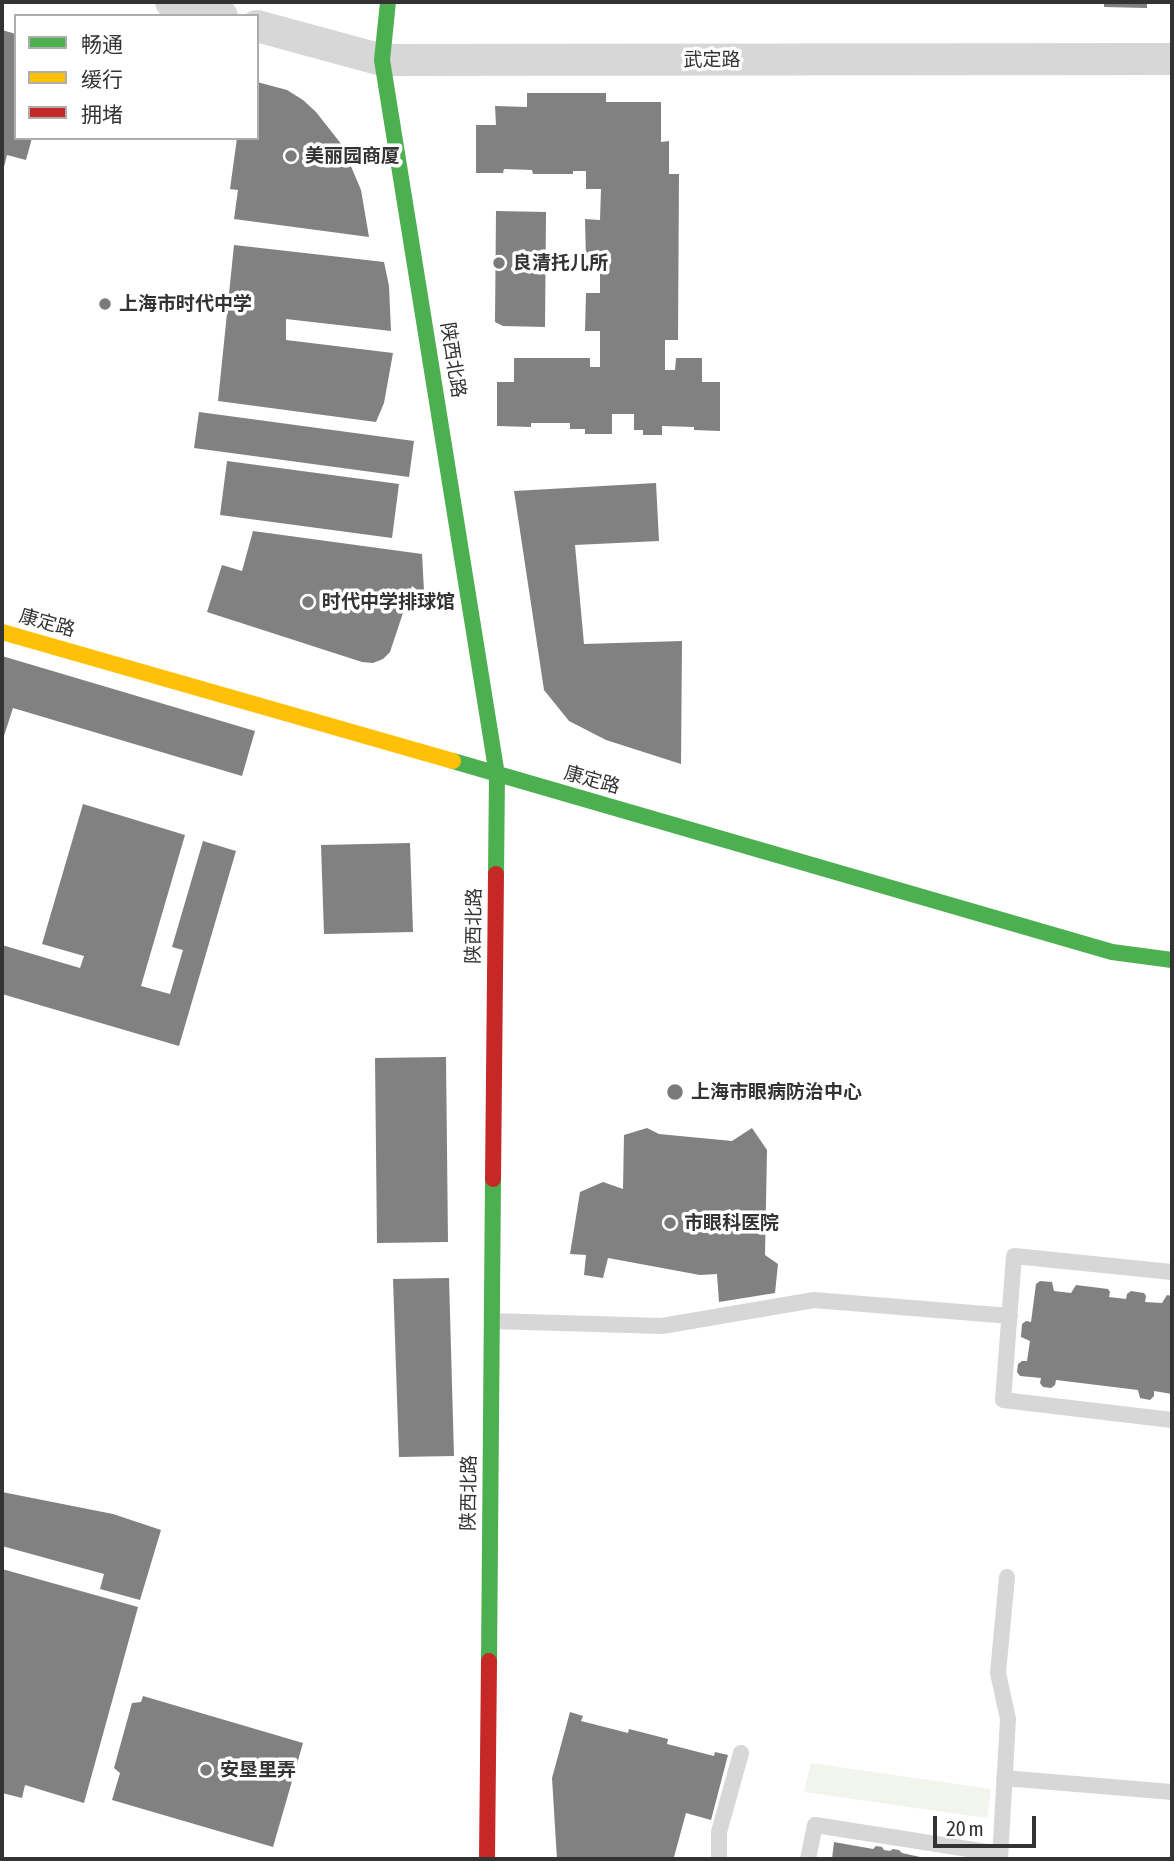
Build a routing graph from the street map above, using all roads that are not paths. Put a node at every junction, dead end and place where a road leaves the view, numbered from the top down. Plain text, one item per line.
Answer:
1 (171, 2) edge
2 (388, 2) edge
3 (215, 14) edge
4 (259, 27) edge
5 (1172, 59) edge
6 (382, 60) junction
7 (2, 632) edge
8 (497, 775) junction
9 (1172, 960) edge
10 (1172, 1272) edge
11 (1010, 1316) junction
12 (492, 1321) junction
13 (1172, 1420) edge
14 (1007, 1577) dead end
15 (741, 1753) dead end
16 (1004, 1777) junction
17 (1172, 1792) edge
18 (1000, 1857) edge
19 (486, 1859) edge
20 (719, 1859) edge
21 (808, 1859) edge

1 - 3 street
2 - 6 main road, 陕西北路
4 - 6 street, 武定路
5 - 6 street, 武定路
6 - 8 main road, 陕西北路
7 - 8 main road, 康定路
8 - 9 main road, 康定路
8 - 12 main road, 陕西北路
10 - 11 lane
11 - 12 lane
11 - 13 lane
12 - 19 main road, 陕西北路
14 - 16 lane
15 - 20 lane
16 - 17 lane
16 - 18 lane
18 - 21 lane

